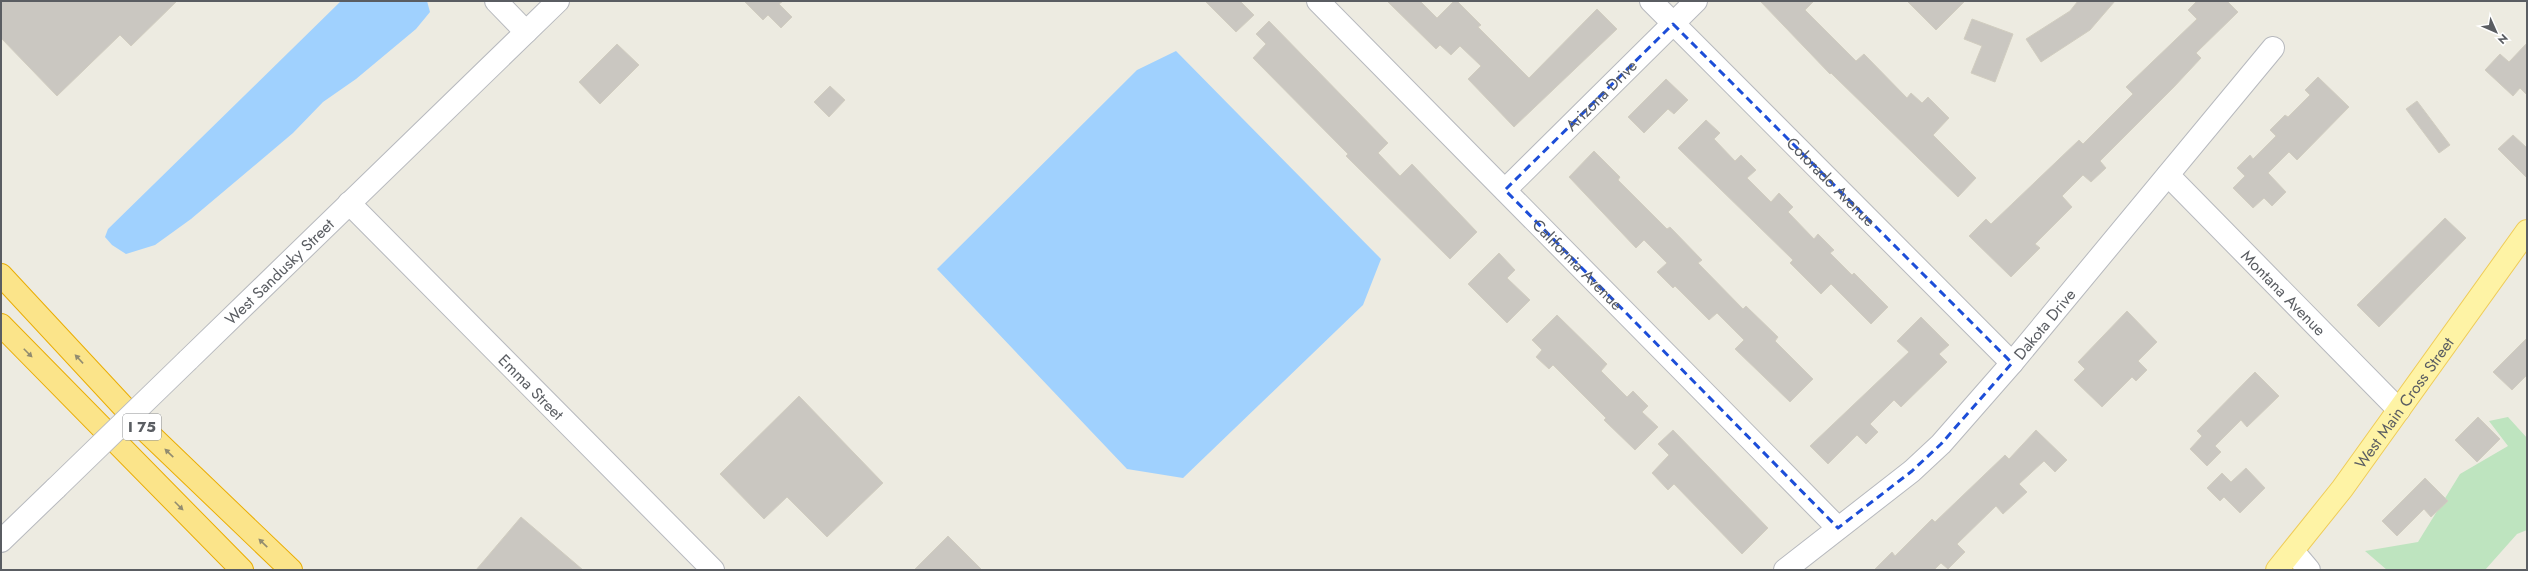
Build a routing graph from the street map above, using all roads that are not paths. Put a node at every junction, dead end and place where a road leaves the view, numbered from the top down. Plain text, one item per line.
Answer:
1 (496, 1) edge
2 (558, 1) edge
3 (1318, 1) edge
4 (1651, 1) edge
5 (1696, 1) edge
6 (1673, 24) junction
7 (526, 32) junction
8 (2273, 48) dead end
9 (2168, 175) junction
10 (1505, 190) junction
11 (349, 203) junction
12 (2527, 231) edge
13 (1, 275) edge
14 (1, 325) edge
15 (2012, 363) junction
16 (2399, 410) junction
17 (1838, 528) junction
18 (1, 541) edge
19 (2293, 552) junction
20 (242, 570) edge
21 (291, 570) edge
22 (713, 570) edge
23 (1785, 570) edge
24 (2277, 570) edge
25 (2309, 570) edge

1 - 7 street
2 - 7 street, West Sandusky Street
3 - 10 street, California Avenue
4 - 6 street, Colorado Avenue
5 - 6 street, Arizona Drive
6 - 10 street, Arizona Drive
6 - 15 street, Colorado Avenue
7 - 11 street, West Sandusky Street
8 - 9 street, Dakota Drive
9 - 15 street, Dakota Drive
9 - 16 street, Montana Avenue
10 - 17 street, California Avenue
11 - 18 street, West Sandusky Street, bridge
11 - 22 street, Emma Street
12 - 16 main road, West Main Cross Street
21 -> 13 highway, I 75
14 -> 20 highway, I 75
15 - 17 street, Dakota Drive
16 - 19 main road, West Main Cross Street
17 - 23 street, Dakota Drive
19 - 24 main road, West Main Cross Street
19 - 25 street

